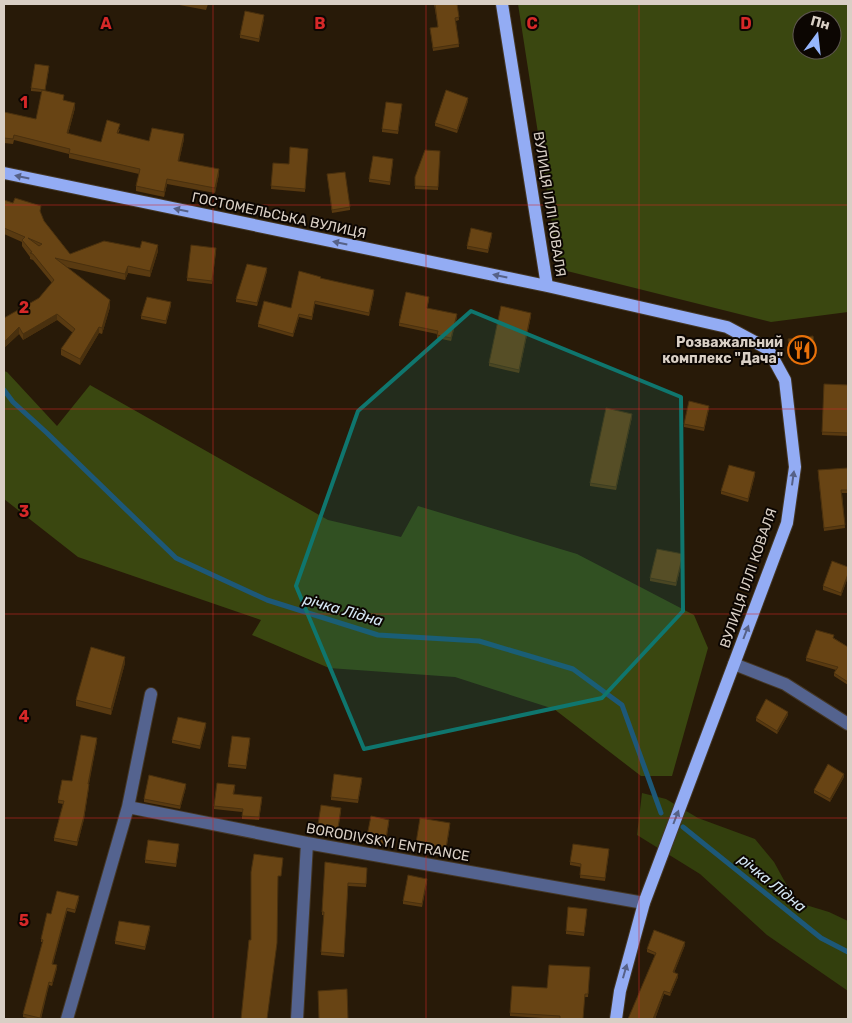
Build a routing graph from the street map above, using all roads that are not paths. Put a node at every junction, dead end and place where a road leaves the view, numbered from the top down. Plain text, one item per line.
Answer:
1 (502, 4) edge
2 (4, 173) edge
3 (547, 286) junction
4 (734, 664) junction
5 (151, 694) dead end
6 (848, 724) edge
7 (128, 807) junction
8 (307, 843) junction
9 (644, 903) junction
10 (68, 1019) edge
11 (297, 1019) edge
12 (616, 1019) edge

1 - 3 main road, ВУЛИЦЯ ІЛЛІ КОВАЛЯ
3 -> 2 main road, ГОСТОМЕЛЬСЬКА ВУЛИЦЯ
4 -> 3 main road, ВУЛИЦЯ ІЛЛІ КОВАЛЯ
4 - 6 street
9 -> 4 main road, ВУЛИЦЯ ІЛЛІ КОВАЛЯ
5 - 7 street
7 - 8 street, BORODIVSKYI ENTRANCE
7 - 10 street
8 - 9 street, BORODIVSKYI ENTRANCE
8 - 11 street
12 -> 9 main road, ВУЛИЦЯ ІЛЛІ КОВАЛЯ

